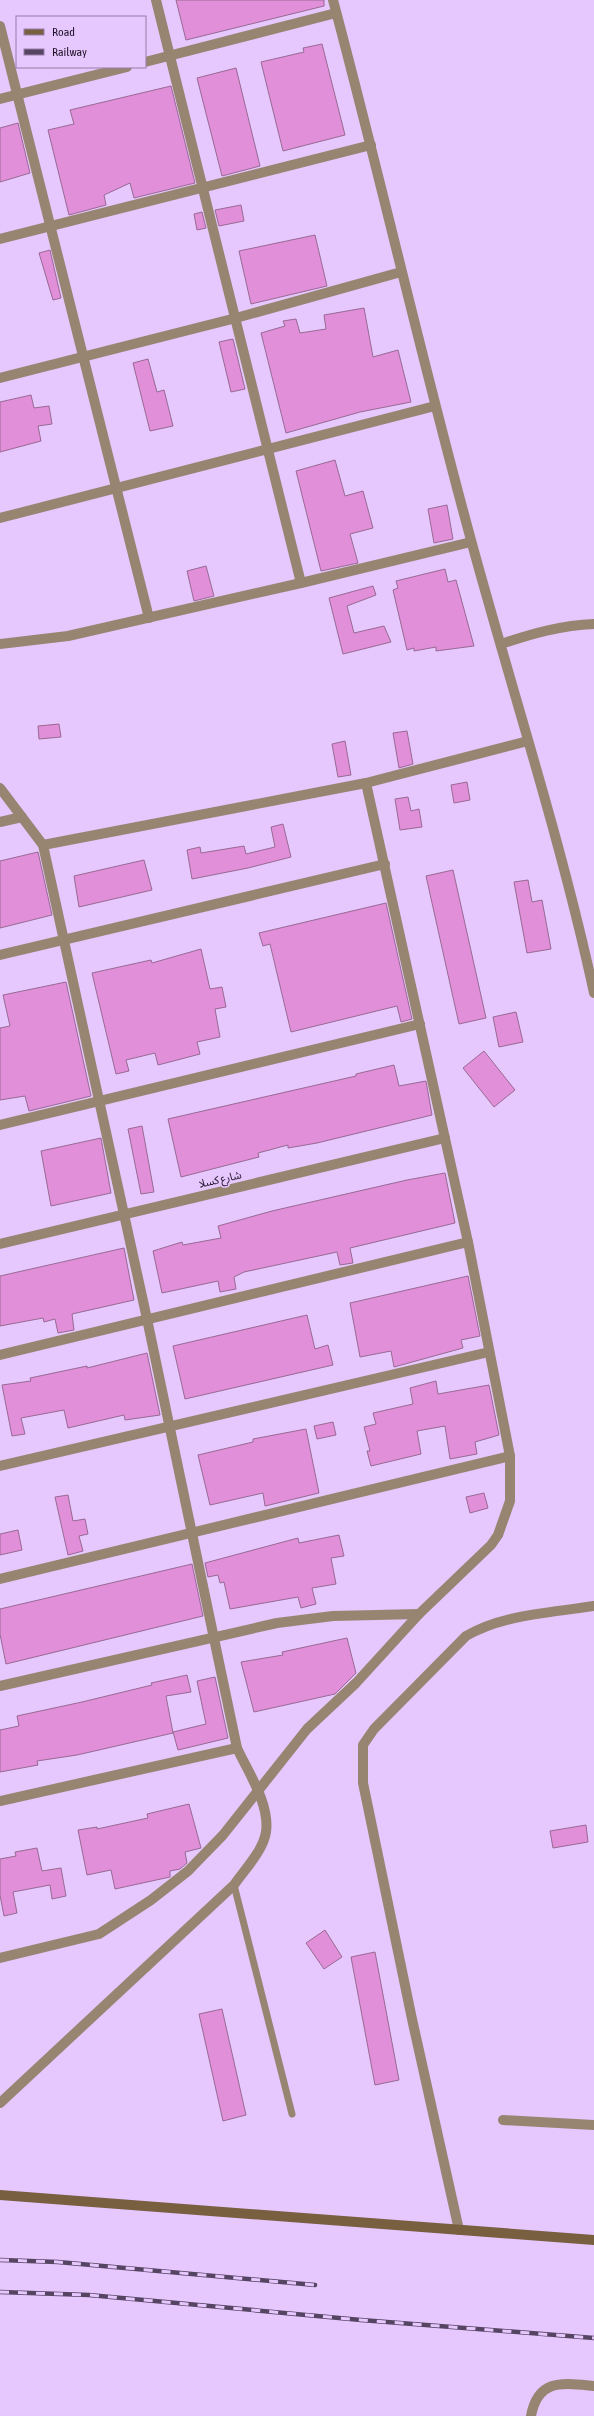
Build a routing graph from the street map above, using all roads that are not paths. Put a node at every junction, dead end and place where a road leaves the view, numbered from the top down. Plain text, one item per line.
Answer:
1 (156, 0) edge
2 (333, 0) edge
3 (336, 13) junction
4 (0, 26) edge
5 (170, 56) junction
6 (146, 62) edge
7 (123, 68) edge
8 (17, 95) junction
9 (0, 99) edge
10 (371, 145) junction
11 (204, 186) junction
12 (50, 226) junction
13 (0, 239) edge
14 (402, 272) junction
15 (236, 318) junction
16 (83, 357) junction
17 (0, 378) edge
18 (434, 406) junction
19 (266, 448) junction
20 (117, 488) junction
21 (0, 518) edge
22 (471, 542) junction
23 (302, 583) junction
24 (149, 618) junction
25 (594, 624) edge
26 (0, 644) edge
27 (501, 644) junction
28 (528, 741) junction
29 (366, 783) junction
30 (0, 788) edge
31 (22, 817) junction
32 (0, 822) edge
33 (43, 845) junction
34 (385, 864) junction
35 (64, 940) junction
36 (0, 955) edge
37 (594, 993) edge
38 (420, 1024) junction
39 (99, 1102) junction
40 (0, 1126) edge
41 (445, 1138) junction
42 (123, 1215) junction
43 (468, 1242) junction
44 (0, 1244) edge
45 (147, 1319) junction
46 (489, 1352) junction
47 (0, 1355) edge
48 (170, 1426) junction
49 (510, 1456) junction
50 (0, 1466) edge
51 (192, 1534) junction
52 (0, 1579) edge
53 (594, 1606) edge
54 (419, 1614) junction
55 (214, 1638) junction
56 (0, 1686) edge
57 (237, 1748) junction
58 (258, 1793) junction
59 (0, 1801) edge
60 (234, 1885) junction
61 (0, 1958) edge
62 (0, 2103) edge
63 (292, 2114) dead end
64 (503, 2120) dead end
65 (594, 2125) edge
66 (0, 2195) edge
67 (459, 2230) junction
68 (594, 2240) edge
69 (594, 2386) edge
70 (531, 2416) edge

1 - 5 street
2 - 3 street
3 - 5 street
3 - 10 street
4 - 8 street
5 - 6 street
5 - 11 street
7 - 8 street
8 - 9 street
8 - 12 street
10 - 11 street
10 - 14 street
11 - 12 street
11 - 15 street
12 - 13 street
12 - 16 street
14 - 15 street
14 - 18 street
15 - 16 street
15 - 19 street
16 - 17 street
16 - 20 street
18 - 19 street
18 - 22 street
19 - 20 street
19 - 23 street
20 - 21 street
20 - 24 street
22 - 23 street
22 - 27 street
23 - 24 street
24 - 26 street
25 - 27 street
27 - 28 street
28 - 29 street
28 - 37 street
29 - 33 street
29 - 34 street
30 - 31 street
31 - 32 street
31 - 33 street
33 - 35 street
34 - 35 street
34 - 38 street
35 - 36 street
35 - 39 street
38 - 39 street
38 - 41 street
39 - 40 street
39 - 42 street
41 - 42 street, شارع كسلا
41 - 43 street
42 - 44 street, شارع كسلا
42 - 45 street
43 - 45 street
43 - 46 street
45 - 47 street
45 - 48 street
46 - 48 street
46 - 49 street
48 - 50 street
48 - 51 street
49 - 51 street
49 - 54 street
51 - 52 street
51 - 55 street
53 - 67 street
54 - 55 street
54 - 58 street
55 - 56 street
55 - 57 street
57 - 58 street
57 - 59 street
58 - 60 street
58 - 61 street
60 - 62 street
60 - 63 lane
64 - 65 street
66 - 67 main road
67 - 68 main road
69 - 70 street

